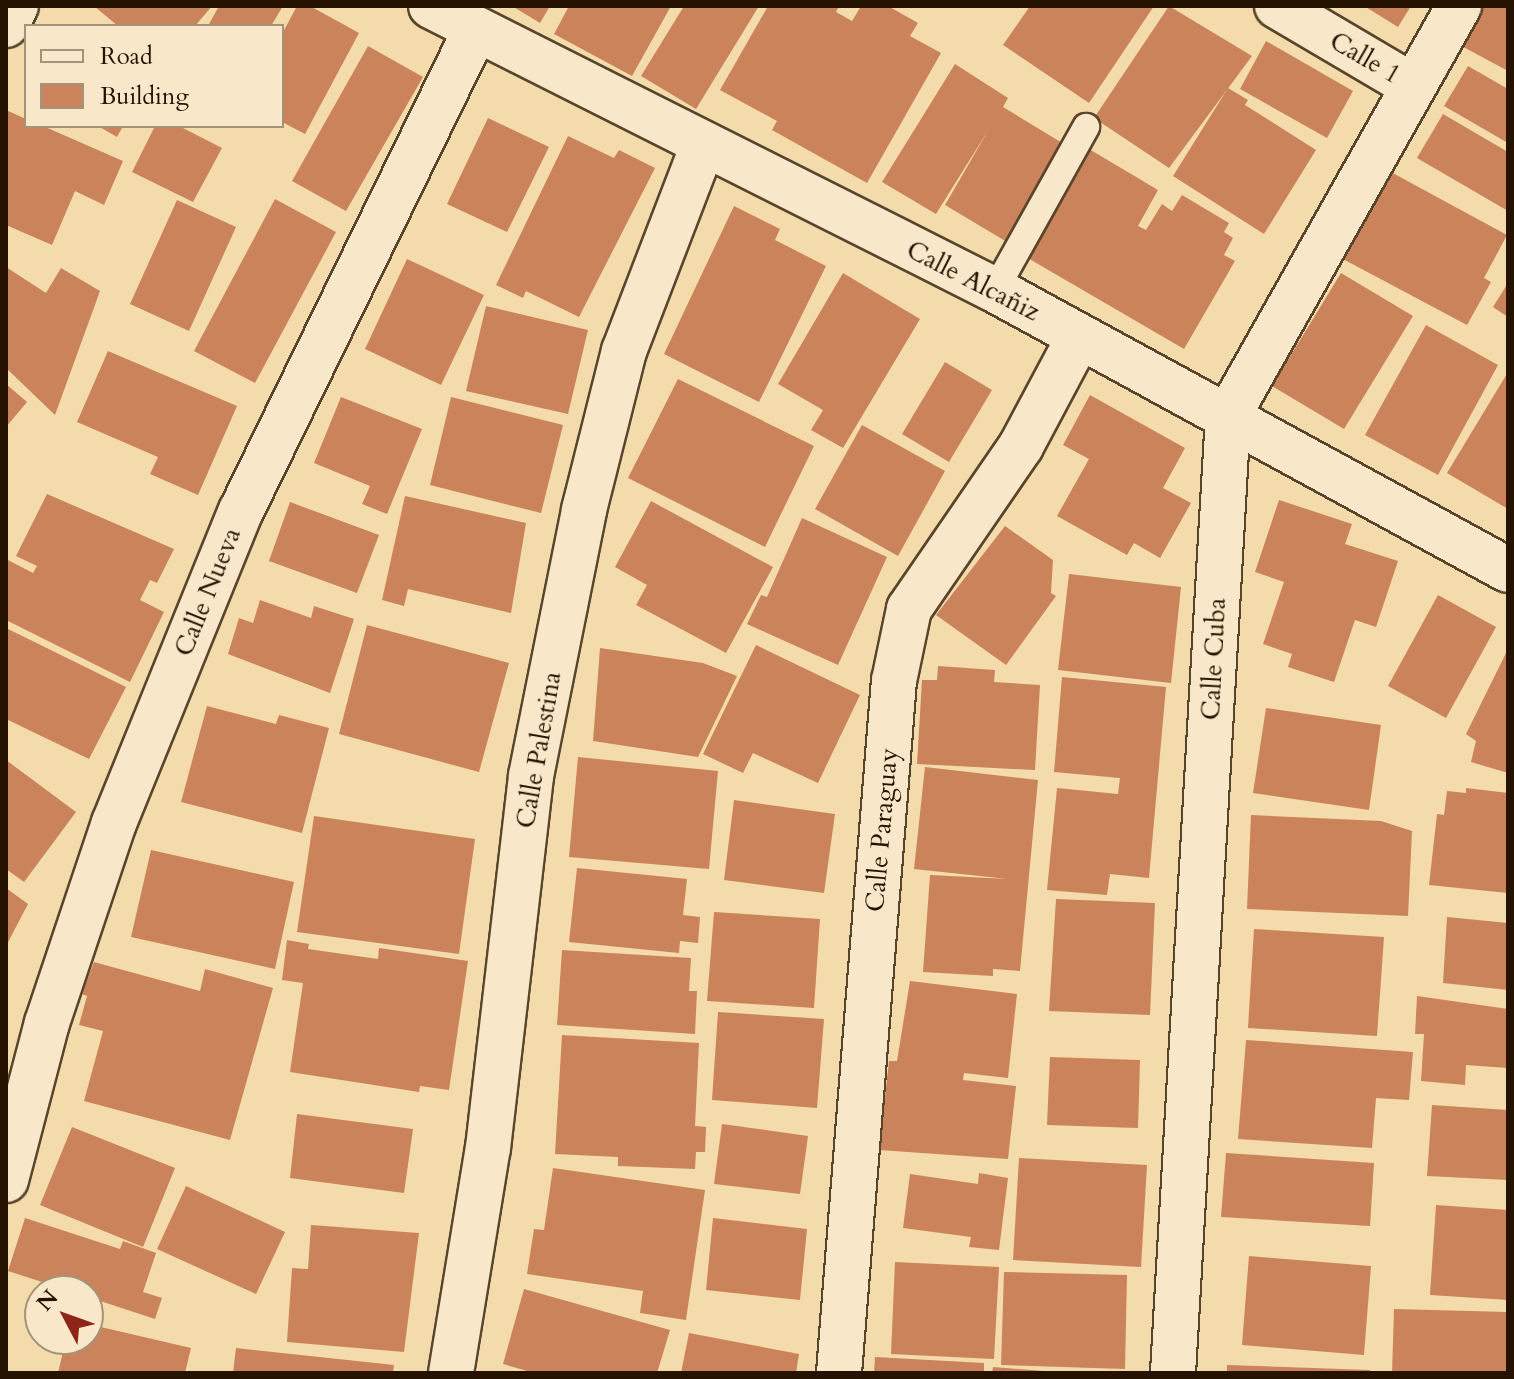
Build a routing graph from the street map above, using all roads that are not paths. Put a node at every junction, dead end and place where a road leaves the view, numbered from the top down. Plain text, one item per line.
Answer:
1 (16, 6) edge
2 (431, 6) edge
3 (1277, 6) edge
4 (1459, 6) edge
5 (6, 25) edge
6 (475, 31) junction
7 (1411, 85) junction
8 (1086, 127) dead end
9 (703, 145) junction
10 (995, 290) junction
11 (1079, 337) junction
12 (1228, 416) junction
13 (1508, 570) edge
14 (6, 1180) edge
15 (451, 1373) edge
16 (839, 1373) edge
17 (1173, 1373) edge

1 - 5 street
2 - 6 street, Calle Alcañiz
3 - 7 street, Calle 1
4 - 7 street, Calle Cuba
6 - 9 street, Calle Alcañiz
6 - 14 street, Calle Nueva
7 - 12 street, Calle Cuba
8 - 10 lane
9 - 10 street, Calle Alcañiz
9 - 15 street, Calle Palestina
10 - 11 street, Calle Alcañiz
11 - 12 street, Calle Alcañiz
11 - 16 street, Calle Paraguay
12 - 13 street, Calle Alcañiz
12 - 17 street, Calle Cuba

